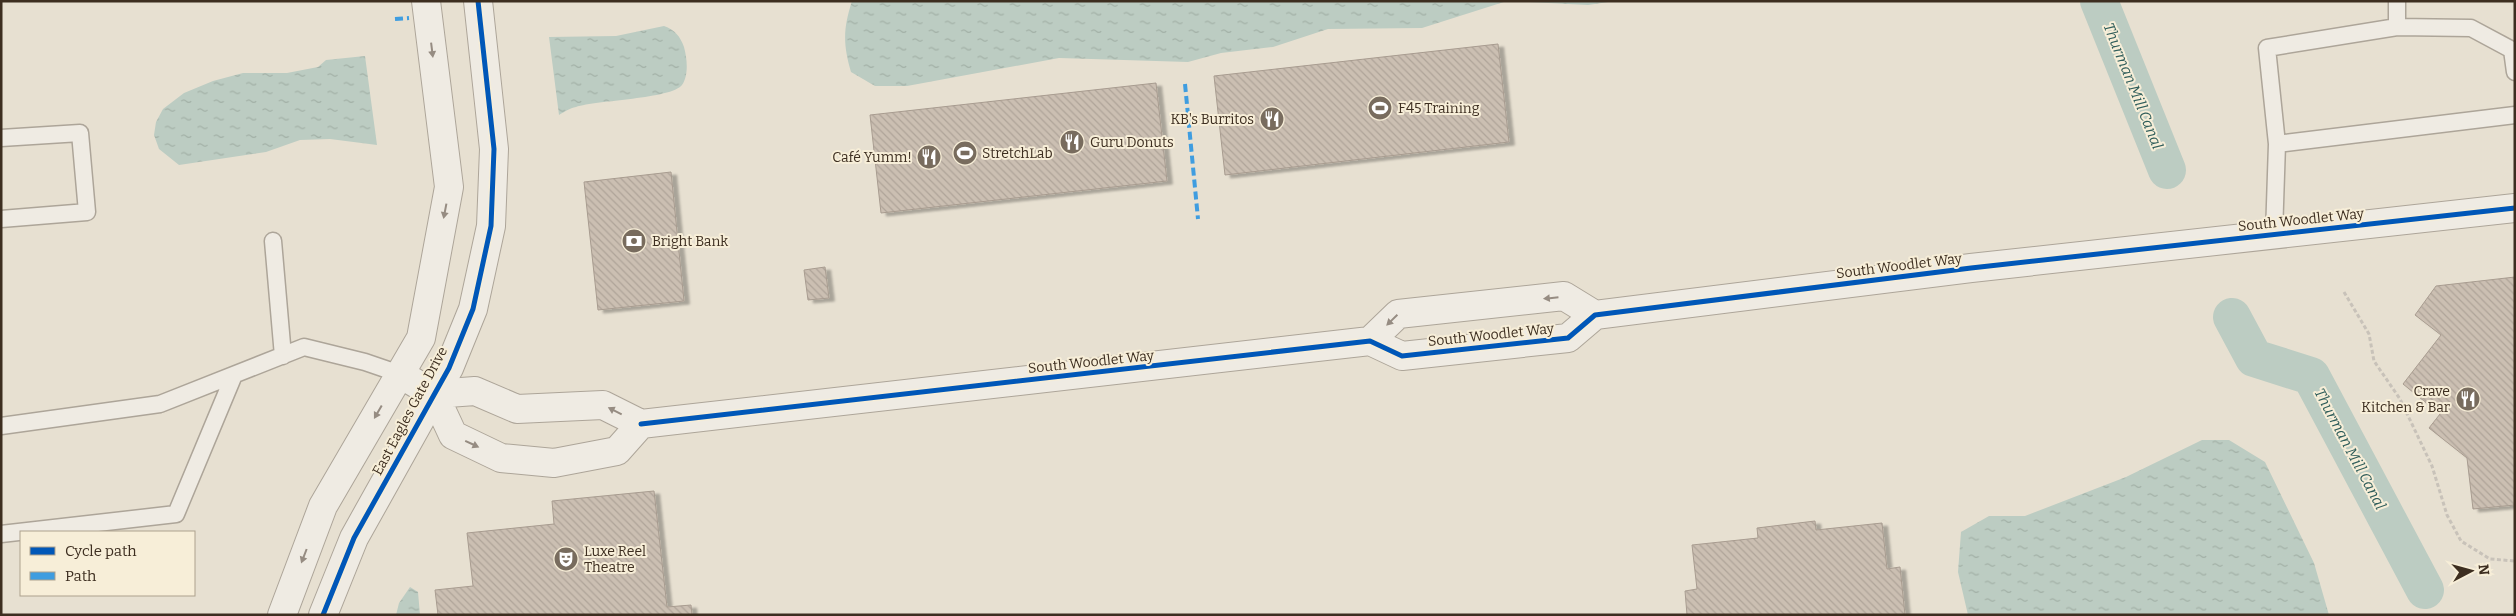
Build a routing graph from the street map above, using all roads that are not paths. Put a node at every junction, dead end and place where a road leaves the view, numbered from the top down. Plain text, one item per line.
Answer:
1 (426, 1) edge
2 (478, 1) edge
3 (2397, 1) edge
4 (2397, 27) junction
5 (2514, 49) edge
6 (2515, 72) edge
7 (2515, 116) edge
8 (1, 138) edge
9 (2277, 144) junction
10 (2515, 208) edge
11 (1, 219) edge
12 (2274, 234) junction
13 (273, 241) dead end
14 (1595, 314) junction
15 (1370, 341) junction
16 (283, 356) junction
17 (400, 374) junction
18 (234, 375) junction
19 (434, 394) junction
20 (641, 424) junction
21 (1, 426) edge
22 (27, 531) edge
23 (20, 532) edge
24 (1, 534) edge
25 (282, 615) edge
26 (323, 615) edge

1 -> 17 street, East Eagles Gate Drive
2 - 19 street, East Eagles Gate Drive
3 - 4 lane
4 - 5 lane
4 - 9 lane
5 - 6 lane
7 - 9 lane
8 - 11 lane
9 - 12 lane
10 - 12 street, South Woodlet Way
12 - 14 street, South Woodlet Way
13 - 16 lane
14 - 15 street, South Woodlet Way
14 -> 15 street
15 - 20 street, South Woodlet Way
16 - 17 lane
16 - 18 lane
17 - 19 street
17 -> 25 street, East Eagles Gate Drive
18 - 21 lane
18 - 22 lane
20 -> 19 street
19 -> 20 street
19 - 26 street, East Eagles Gate Drive
23 - 24 lane

